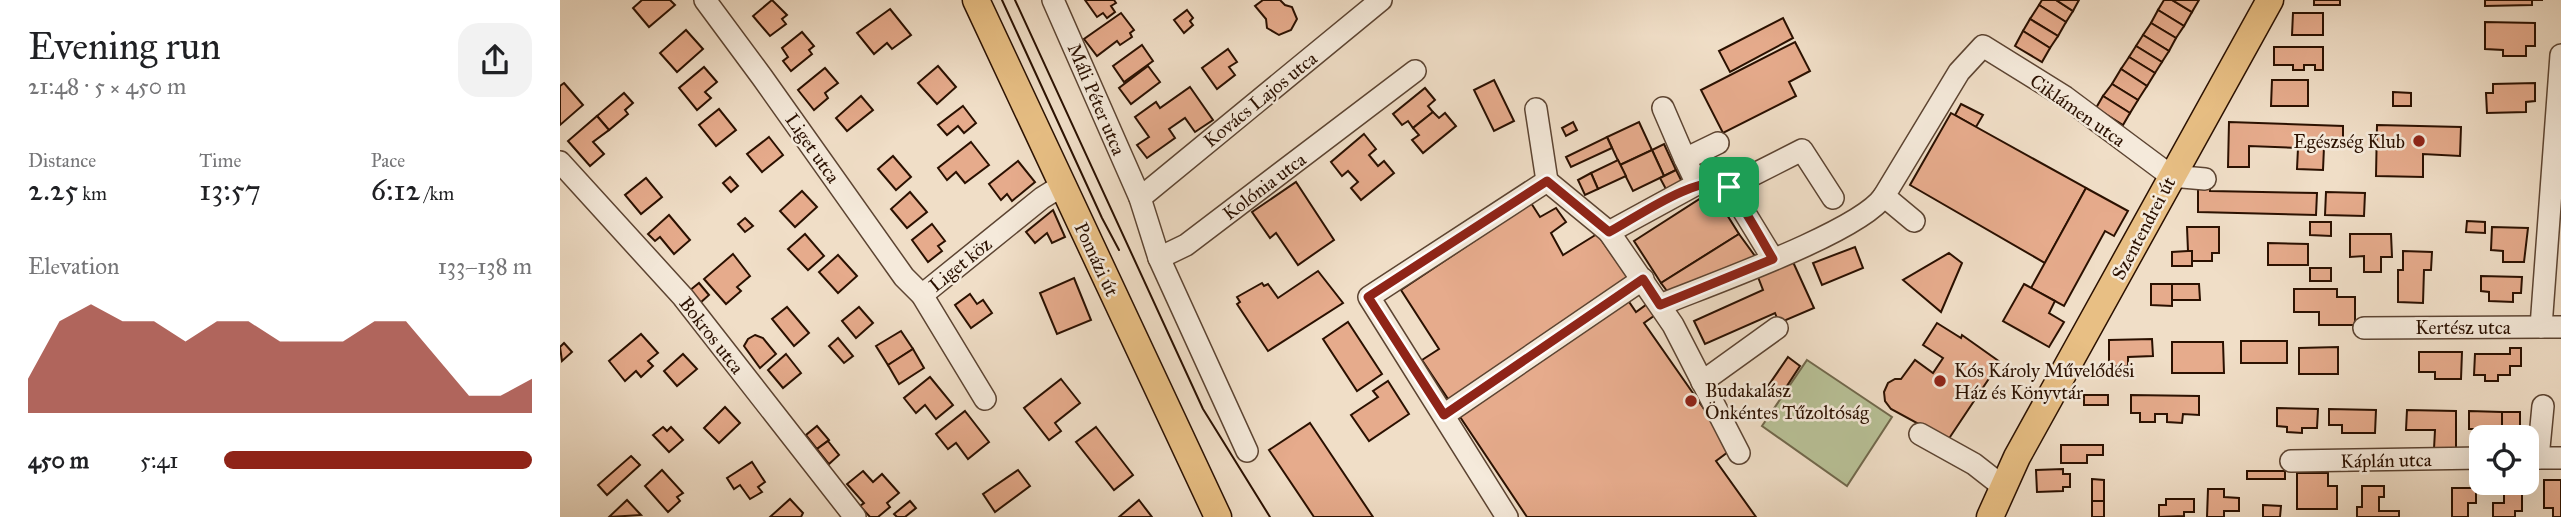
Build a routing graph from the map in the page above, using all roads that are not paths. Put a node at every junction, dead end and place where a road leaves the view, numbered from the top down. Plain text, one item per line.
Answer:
1 (705, 0) edge
2 (976, 0) edge
3 (1053, 0) edge
4 (1381, 0) edge
5 (2270, 0) edge
6 (2561, 55) edge
7 (1415, 71) dead end
8 (1662, 108) dead end
9 (1536, 109) dead end
10 (1718, 143) dead end
11 (1685, 159) junction
12 (560, 162) edge
13 (2171, 176) junction
14 (2205, 179) dead end
15 (1547, 181) junction
16 (1698, 184) junction
17 (1063, 185) junction
18 (1729, 187) junction
19 (1884, 196) junction
20 (1140, 198) junction
21 (1833, 198) dead end
22 (1914, 222) dead end
23 (1609, 232) junction
24 (1159, 258) junction
25 (1773, 259) junction
26 (1643, 279) junction
27 (922, 295) junction
28 (1660, 305) junction
29 (2551, 327) edge
30 (1777, 328) dead end
31 (2364, 328) dead end
32 (1702, 382) junction
33 (985, 399) dead end
34 (2543, 406) dead end
35 (1444, 415) junction
36 (2539, 425) edge
37 (1920, 434) dead end
38 (1247, 451) dead end
39 (1739, 453) dead end
40 (2017, 457) junction
41 (2469, 458) edge
42 (2539, 458) edge
43 (2561, 458) edge
44 (2291, 461) dead end
45 (1997, 482) junction
46 (855, 517) edge
47 (1218, 517) edge
48 (1507, 517) edge
49 (1975, 517) edge
50 (1990, 517) edge

1 - 27 street, Liget utca
2 - 17 main road, Pomázi út
3 - 20 street, Máli Péter utca
4 - 20 street, Kovács Lajos utca
5 - 13 main road, Szentendrei út
6 - 29 street
7 - 24 street, Kolónia utca
8 - 11 street
9 - 15 street
10 - 11 street
11 - 16 street
12 - 46 street, Bokros utca
13 - 14 street
13 - 19 street, Ciklámen utca
13 - 40 main road, Szentendrei út
15 - 23 street
15 - 35 street
16 - 18 street
16 - 23 street
17 - 27 street, Liget köz
17 - 47 main road, Pomázi út
18 - 21 street
18 - 25 street
19 - 22 street
19 - 25 street
20 - 24 street
23 - 26 street
24 - 38 street
25 - 28 street
26 - 28 street
26 - 35 street
27 - 33 street, Liget köz
28 - 32 street
29 - 31 street, Kertész utca
30 - 32 street
32 - 39 street
34 - 36 street
35 - 48 street
37 - 45 street
40 - 45 main road
40 - 50 main road
41 - 44 street, Káplán utca
42 - 43 street
45 - 49 main road

